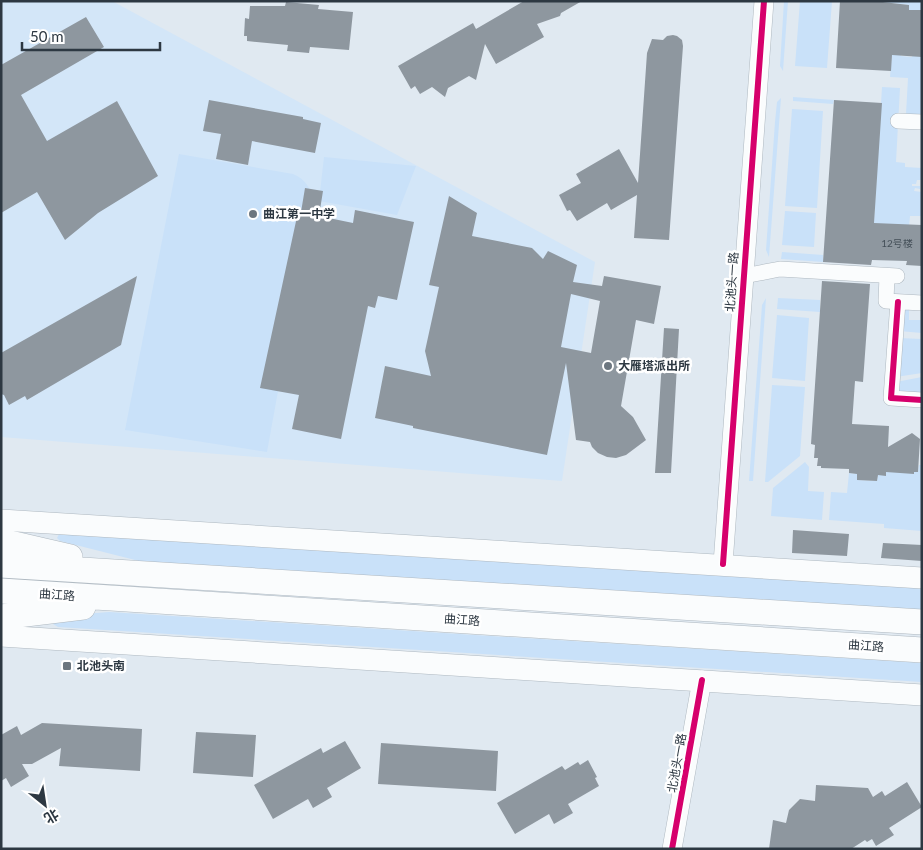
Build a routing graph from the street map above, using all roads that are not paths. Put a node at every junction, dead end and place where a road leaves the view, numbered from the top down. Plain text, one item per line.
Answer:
1 (764, 1) edge
2 (898, 121) dead end
3 (922, 122) edge
4 (744, 276) junction
5 (898, 302) junction
6 (922, 303) edge
7 (922, 400) edge
8 (1, 520) edge
9 (1, 541) edge
10 (1, 564) edge
11 (723, 564) junction
12 (143, 573) junction
13 (922, 578) edge
14 (1, 591) edge
15 (142, 600) junction
16 (1, 617) edge
17 (922, 622) edge
18 (1, 636) edge
19 (922, 650) edge
20 (702, 680) junction
21 (922, 695) edge
22 (672, 849) edge

1 - 4 street, 北池头一路
2 - 3 street
4 - 5 street
4 - 11 street, 北池头一路
5 - 6 street
5 - 7 street
8 - 11 main road
9 - 12 highway
10 - 12 highway
11 - 13 main road
12 - 17 highway
14 - 15 highway, 曲江路
15 - 16 highway
15 - 19 highway, 曲江路
18 - 20 main road
20 - 21 main road
20 - 22 street, 北池头一路

